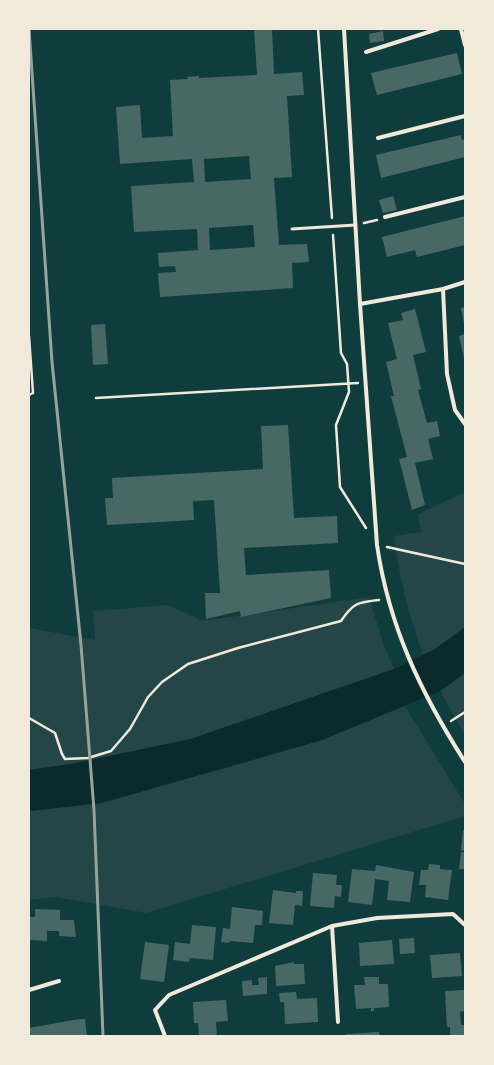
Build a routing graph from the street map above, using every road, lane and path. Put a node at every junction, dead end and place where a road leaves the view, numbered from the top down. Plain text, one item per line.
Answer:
1 (318, 29) edge
2 (344, 29) edge
3 (438, 29) edge
4 (461, 29) edge
5 (465, 45) edge
6 (366, 52) dead end
7 (465, 116) edge
8 (378, 138) dead end
9 (465, 197) edge
10 (385, 217) joint
11 (355, 225) junction
12 (332, 227) junction
13 (292, 229) dead end
14 (465, 282) edge
15 (443, 289) junction
16 (360, 304) junction
17 (29, 336) edge
18 (365, 382) junction
19 (348, 383) junction
20 (29, 394) edge
21 (96, 398) dead end
22 (465, 424) edge
23 (377, 545) junction
24 (465, 564) edge
25 (387, 599) junction
26 (465, 712) edge
27 (29, 718) edge
28 (442, 726) junction
29 (465, 762) edge
30 (465, 925) edge
31 (332, 926) junction
32 (59, 981) dead end
33 (29, 990) edge
34 (338, 1022) dead end
35 (165, 1036) edge

1 - 12 path
2 - 11 street
3 - 6 street
4 - 5 street
7 - 8 street
9 - 10 street
10 - 11 path
11 - 12 lane
11 - 16 street
12 - 13 lane
12 - 19 path
14 - 15 street
15 - 16 street
15 - 22 street
16 - 18 street
17 - 20 path
18 - 19 path
18 - 23 street
19 - 21 path
19 - 23 path
23 - 24 path
23 - 25 street
25 - 27 path
25 - 28 street
26 - 28 path
28 - 29 street
30 - 31 street
31 - 34 street
31 - 35 street
32 - 33 street

